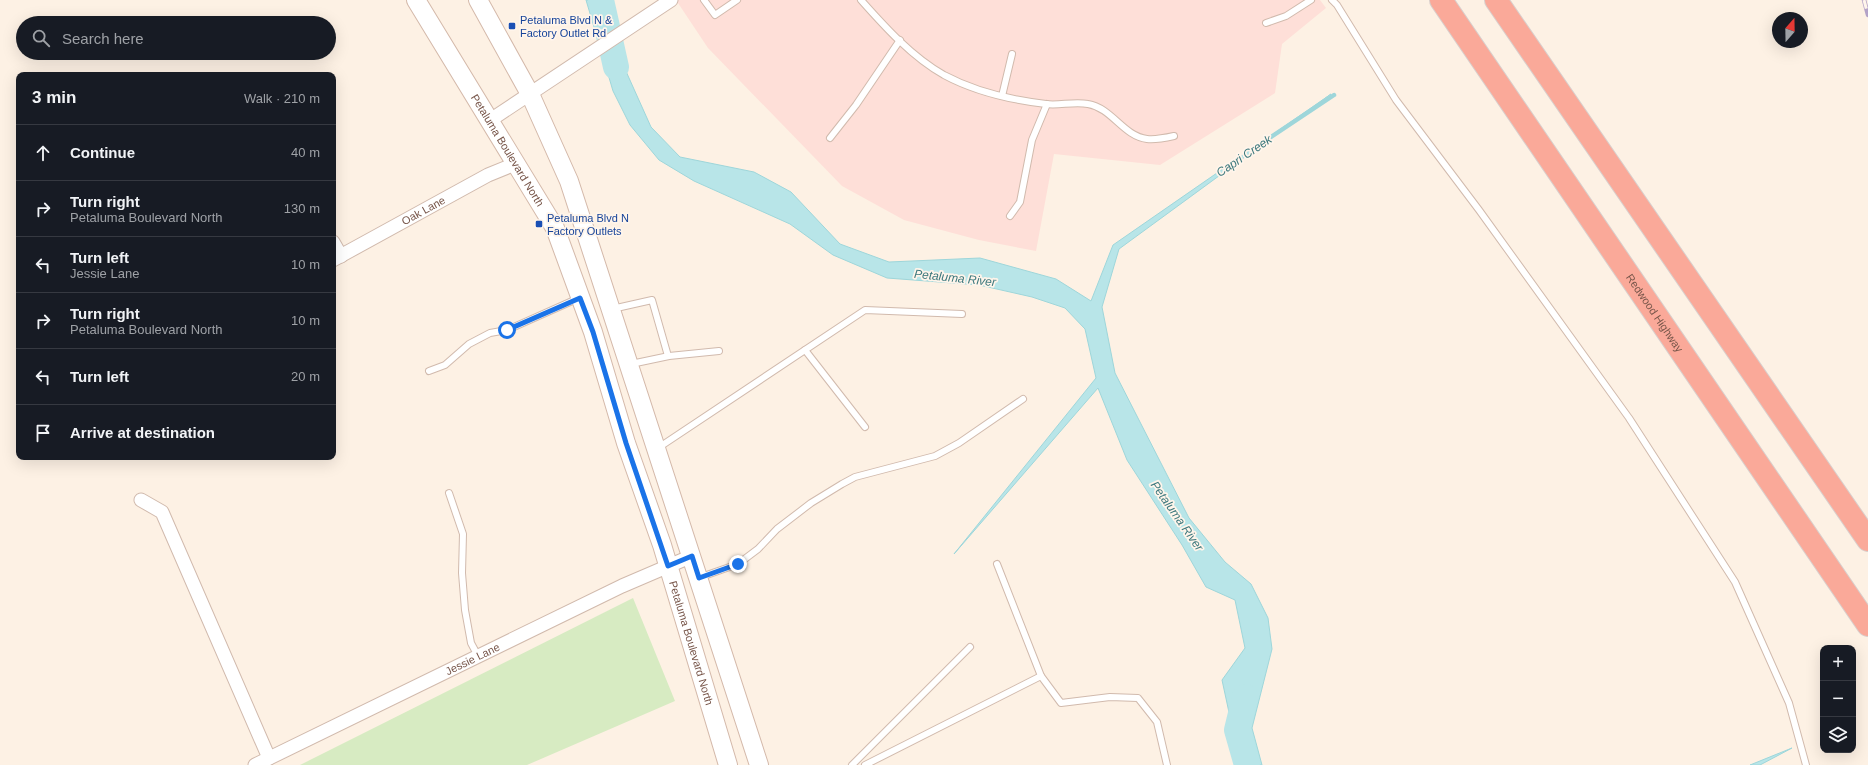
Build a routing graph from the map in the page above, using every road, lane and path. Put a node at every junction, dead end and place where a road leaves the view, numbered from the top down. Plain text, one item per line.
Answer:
1 (416, 0) edge
2 (478, 0) edge
3 (671, 0) edge
4 (704, 0) edge
5 (737, 0) edge
6 (861, 0) edge
7 (1311, 0) edge
8 (1332, 0) edge
9 (1441, 0) edge
10 (1496, 0) edge
11 (1266, 23) dead end
12 (900, 40) junction
13 (1012, 54) dead end
14 (530, 94) junction
15 (1002, 96) junction
16 (1047, 104) junction
17 (489, 121) junction
18 (1174, 136) dead end
19 (830, 138) dead end
20 (515, 164) junction
21 (1010, 216) dead end
22 (337, 258) edge
23 (580, 298) junction
24 (611, 309) junction
25 (962, 314) dead end
26 (805, 350) junction
27 (719, 351) dead end
28 (668, 356) junction
29 (629, 364) junction
30 (430, 372) dead end
31 (1023, 400) dead end
32 (865, 427) dead end
33 (657, 449) junction
34 (448, 493) dead end
35 (140, 500) dead end
36 (1868, 540) edge
37 (692, 556) junction
38 (996, 564) dead end
39 (668, 566) junction
40 (699, 578) junction
41 (1864, 620) edge
42 (970, 646) dead end
43 (478, 656) junction
44 (1041, 676) junction
45 (269, 758) junction
46 (255, 765) edge
47 (728, 765) edge
48 (759, 765) edge
49 (852, 765) edge
50 (865, 765) edge
51 (1167, 765) edge
52 (1806, 765) edge

1 - 17 main road, Petaluma Boulevard North
2 - 14 main road
3 - 14 street
4 - 5 lane
6 - 12 lane
7 - 11 lane
8 - 52 lane
9 - 41 highway, Redwood Highway
10 - 36 highway
12 - 15 lane
12 - 19 lane
13 - 15 lane
14 - 17 street
14 - 24 main road
15 - 16 lane
16 - 18 lane
16 - 21 lane
17 - 20 main road, Petaluma Boulevard North
20 - 22 street, Oak Lane
20 - 23 main road, Petaluma Boulevard North
23 - 30 lane
23 - 39 main road, Petaluma Boulevard North
24 - 28 lane
24 - 29 main road
25 - 26 lane
26 - 32 lane
26 - 33 lane
27 - 28 lane
28 - 29 lane
29 - 33 main road
31 - 40 lane
33 - 37 main road
34 - 43 lane
35 - 45 street
37 - 39 street, Jessie Lane
37 - 40 main road
38 - 44 lane
39 - 43 street, Jessie Lane
39 - 47 main road, Petaluma Boulevard North
40 - 48 main road
42 - 49 lane
43 - 45 street, Jessie Lane
44 - 50 lane
44 - 51 lane
45 - 46 street, Jessie Lane

